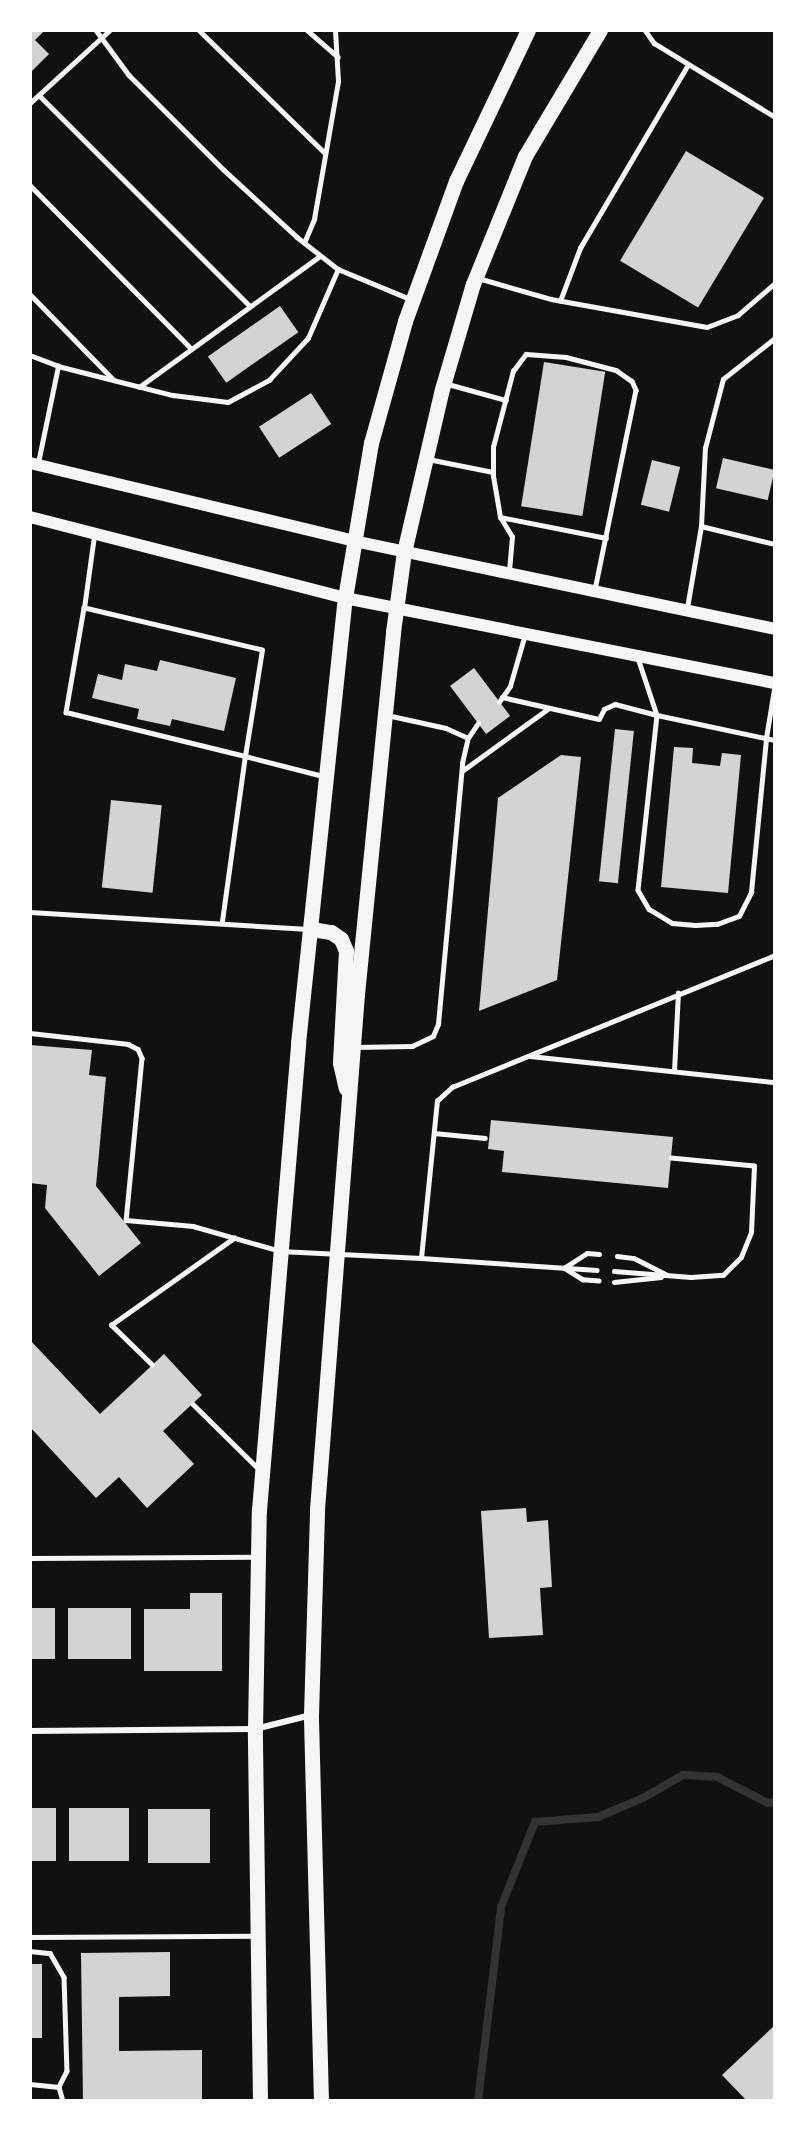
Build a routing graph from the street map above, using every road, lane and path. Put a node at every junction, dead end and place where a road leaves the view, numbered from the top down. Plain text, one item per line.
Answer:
1 (96, 30) edge
2 (110, 30) edge
3 (199, 30) edge
4 (307, 30) edge
5 (336, 30) edge
6 (528, 30) edge
7 (600, 30) edge
8 (645, 30) edge
9 (102, 38) junction
10 (338, 57) junction
11 (688, 65) junction
12 (39, 95) junction
13 (30, 103) edge
14 (775, 117) edge
15 (325, 153) junction
16 (30, 185) edge
17 (304, 243) junction
18 (320, 256) junction
19 (338, 269) junction
20 (476, 278) junction
21 (775, 283) edge
22 (30, 294) edge
23 (413, 300) junction
24 (560, 301) junction
25 (250, 306) junction
26 (775, 338) edge
27 (191, 348) junction
28 (30, 355) edge
29 (58, 366) junction
30 (114, 380) junction
31 (444, 383) junction
32 (139, 387) junction
33 (506, 400) junction
34 (426, 459) junction
35 (34, 464) edge
36 (493, 472) junction
37 (30, 517) edge
38 (500, 517) junction
39 (701, 526) junction
40 (94, 534) junction
41 (606, 538) junction
42 (354, 541) junction
43 (775, 544) edge
44 (404, 552) junction
45 (509, 574) junction
46 (594, 592) junction
47 (345, 598) junction
48 (84, 608) junction
49 (396, 609) junction
50 (687, 611) junction
51 (775, 629) edge
52 (525, 634) junction
53 (637, 656) junction
54 (775, 683) edge
55 (549, 708) junction
56 (384, 715) junction
57 (657, 715) junction
58 (478, 723) dead end
59 (468, 738) junction
60 (766, 738) junction
61 (775, 740) edge
62 (244, 756) junction
63 (462, 771) junction
64 (326, 776) junction
65 (30, 912) edge
66 (222, 921) junction
67 (311, 929) junction
68 (775, 955) edge
69 (678, 993) junction
70 (30, 1033) edge
71 (347, 1046) junction
72 (528, 1055) junction
73 (674, 1071) junction
74 (775, 1082) edge
75 (434, 1133) junction
76 (485, 1138) dead end
77 (671, 1158) dead end
78 (234, 1238) junction
79 (280, 1251) junction
80 (599, 1254) dead end
81 (337, 1255) junction
82 (617, 1256) dead end
83 (421, 1258) junction
84 (564, 1268) junction
85 (597, 1270) dead end
86 (614, 1271) dead end
87 (668, 1276) junction
88 (598, 1281) dead end
89 (614, 1282) dead end
90 (152, 1365) dead end
91 (193, 1404) dead end
92 (262, 1472) junction
93 (258, 1557) junction
94 (30, 1558) edge
95 (311, 1714) junction
96 (255, 1729) junction
97 (30, 1731) edge
98 (258, 1936) junction
99 (30, 1937) edge
100 (30, 1951) edge
101 (30, 2084) edge
102 (59, 2088) junction
103 (63, 2101) edge
104 (260, 2101) edge
105 (321, 2101) edge

1 - 9 lane
2 - 9 lane
3 - 15 lane
4 - 10 lane
5 - 10 lane
6 - 23 main road
7 - 20 main road
8 - 11 lane
9 - 12 lane
9 - 17 lane
10 - 15 lane
11 - 14 lane
11 - 24 lane
12 - 13 lane
12 - 25 lane
15 - 17 lane
16 - 27 lane
17 - 18 lane
18 - 19 lane
18 - 25 lane
19 - 23 lane
19 - 32 lane
20 - 24 lane
20 - 31 main road
21 - 24 lane
22 - 30 lane
23 - 42 main road
25 - 27 lane
26 - 39 lane
27 - 32 lane
28 - 29 lane
29 - 30 lane
29 - 35 lane
30 - 32 lane
31 - 33 lane
31 - 34 main road
33 - 36 lane
33 - 41 lane
34 - 36 lane
34 - 44 main road
35 - 42 main road
36 - 38 lane
37 - 40 main road
38 - 41 lane
38 - 45 lane
39 - 43 lane
39 - 50 lane
40 - 47 main road
40 - 48 lane
41 - 46 lane
42 - 44 main road
42 - 47 main road
44 - 45 main road
44 - 49 main road
45 - 46 main road
46 - 50 main road
47 - 49 main road
47 - 64 main road
48 - 62 lane
48 - 62 lane
49 - 52 main road
49 - 56 main road
50 - 51 main road
52 - 53 main road
52 - 55 lane
53 - 54 main road
53 - 57 lane
54 - 60 lane
55 - 57 lane
55 - 63 lane
56 - 59 lane
56 - 71 main road
57 - 60 lane
57 - 60 lane
58 - 59 lane
59 - 63 lane
60 - 61 lane
62 - 64 lane
62 - 66 lane
63 - 71 lane
64 - 67 main road
65 - 66 lane
66 - 67 lane
67 - 71 main road
67 - 79 main road
68 - 69 lane
69 - 72 lane
69 - 73 lane
70 - 78 lane
71 - 81 main road
72 - 73 lane
72 - 75 lane
73 - 74 lane
75 - 76 lane
75 - 83 lane
77 - 87 lane
78 - 79 lane
78 - 90 lane
79 - 81 lane
79 - 92 main road
80 - 84 lane
81 - 83 lane
81 - 95 main road
82 - 87 lane
83 - 84 lane
84 - 85 lane
84 - 88 lane
86 - 87 lane
87 - 89 lane
91 - 92 lane
92 - 93 main road
93 - 94 lane
93 - 96 main road
95 - 96 street
95 - 105 main road
96 - 97 street
96 - 98 main road
98 - 99 lane
98 - 104 main road
100 - 102 lane
101 - 102 lane
102 - 103 lane

